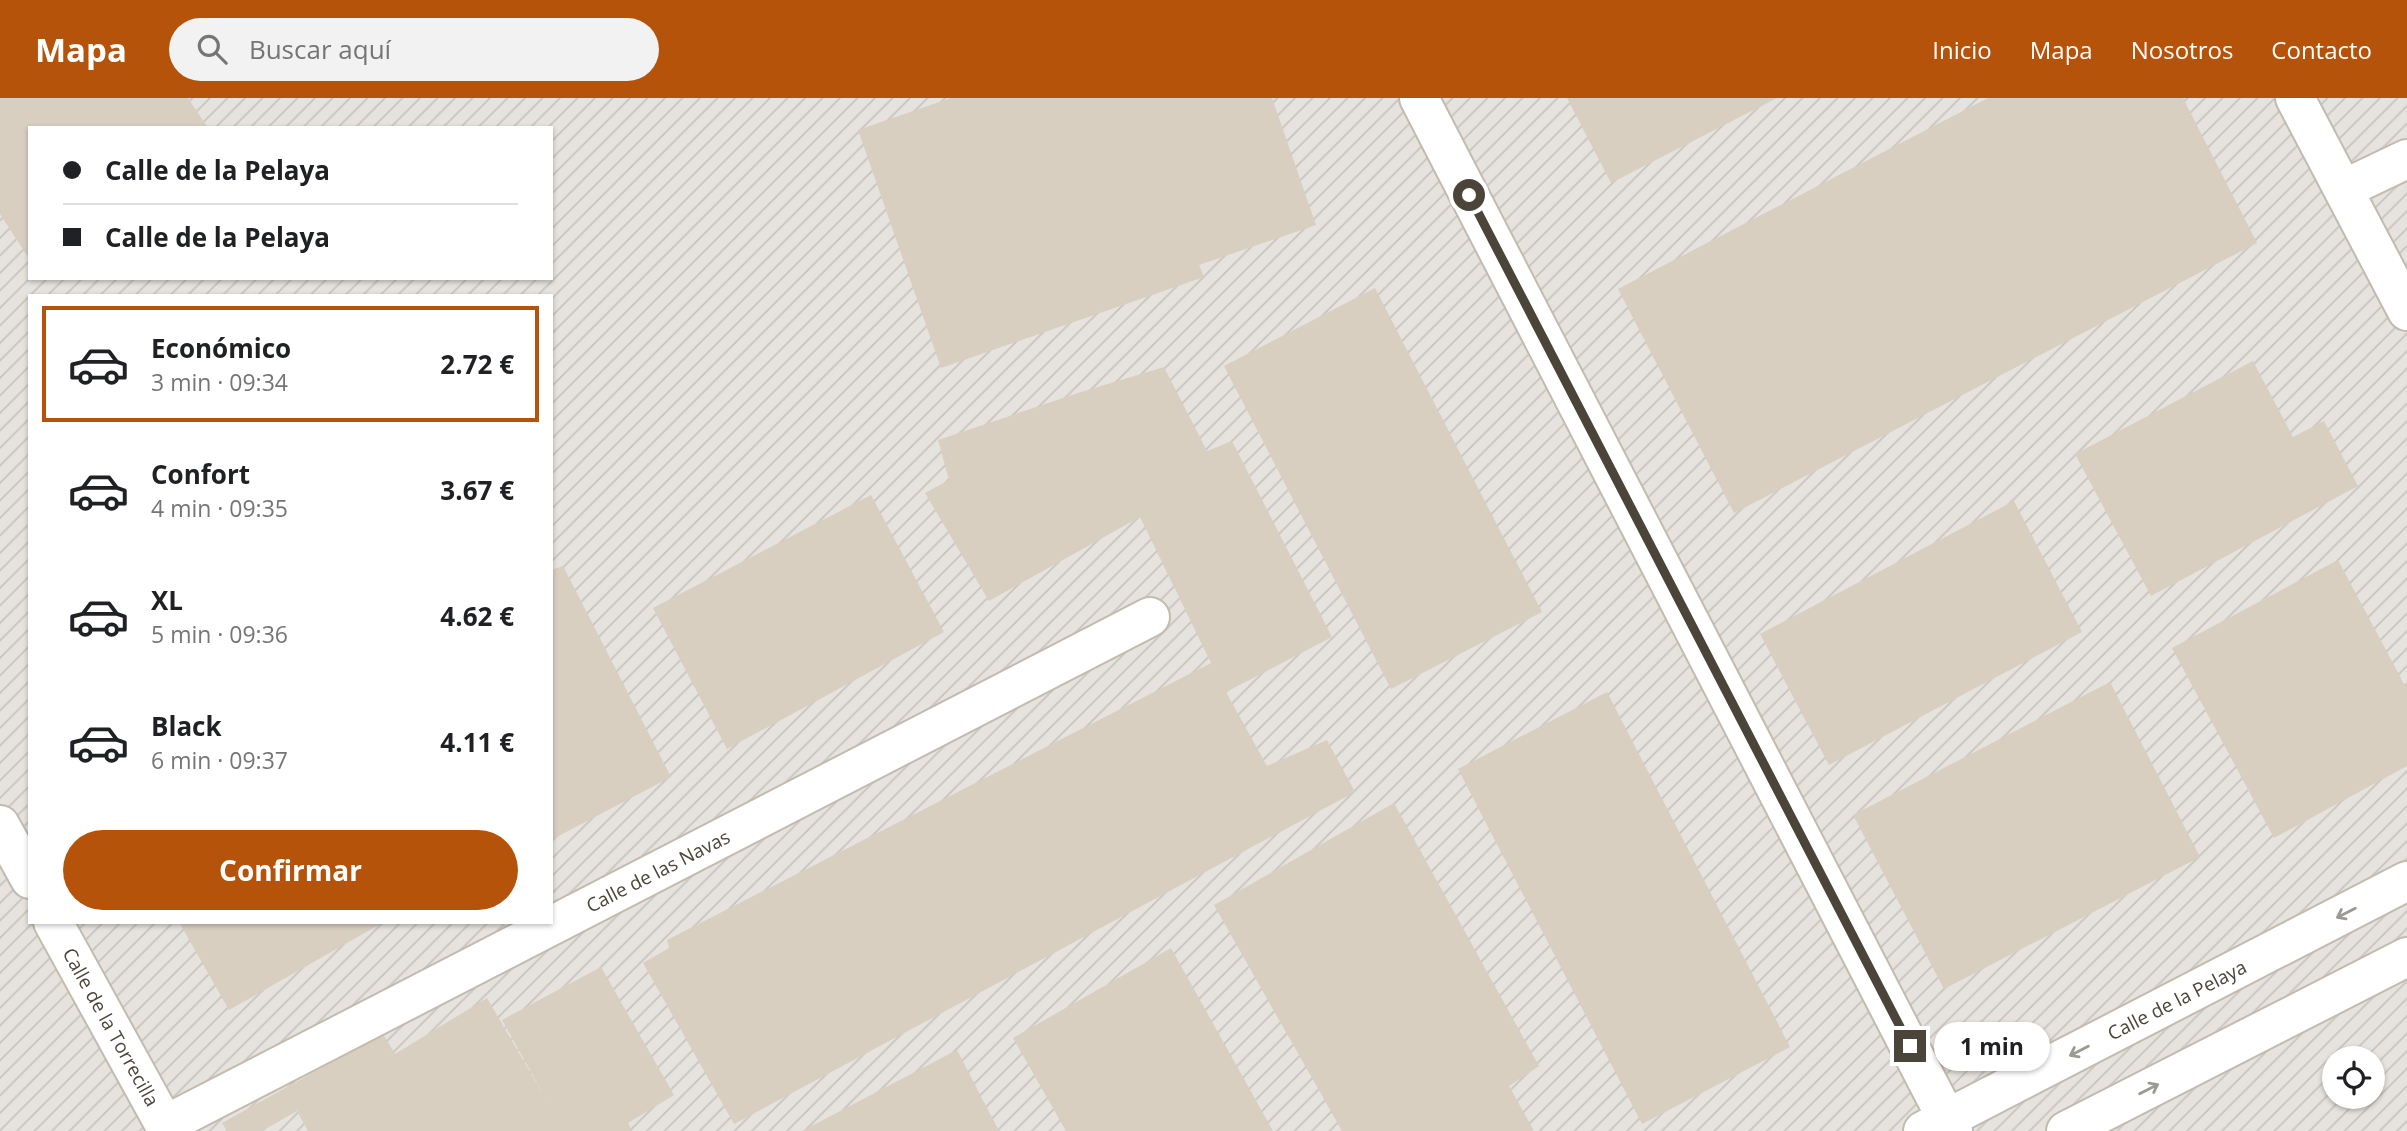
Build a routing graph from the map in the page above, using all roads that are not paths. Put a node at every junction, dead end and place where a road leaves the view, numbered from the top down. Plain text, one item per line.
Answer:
1 (1419, 98) edge
2 (2295, 98) edge
3 (2407, 159) edge
4 (2344, 190) junction
5 (2407, 311) edge
6 (1150, 617) dead end
7 (0, 825) edge
8 (28, 875) edge
9 (2407, 881) edge
10 (55, 924) edge
11 (2407, 957) edge
12 (1941, 1127) edge
13 (167, 1128) edge
14 (2066, 1131) edge

1 - 12 street, Calle de la Pelaya
2 - 4 street
3 - 4 street
4 - 5 street
6 - 13 street, Calle de las Navas
7 - 8 street
9 -> 12 street, Calle de la Pelaya
10 - 13 street, Calle de la Torrecilla
14 -> 11 street

